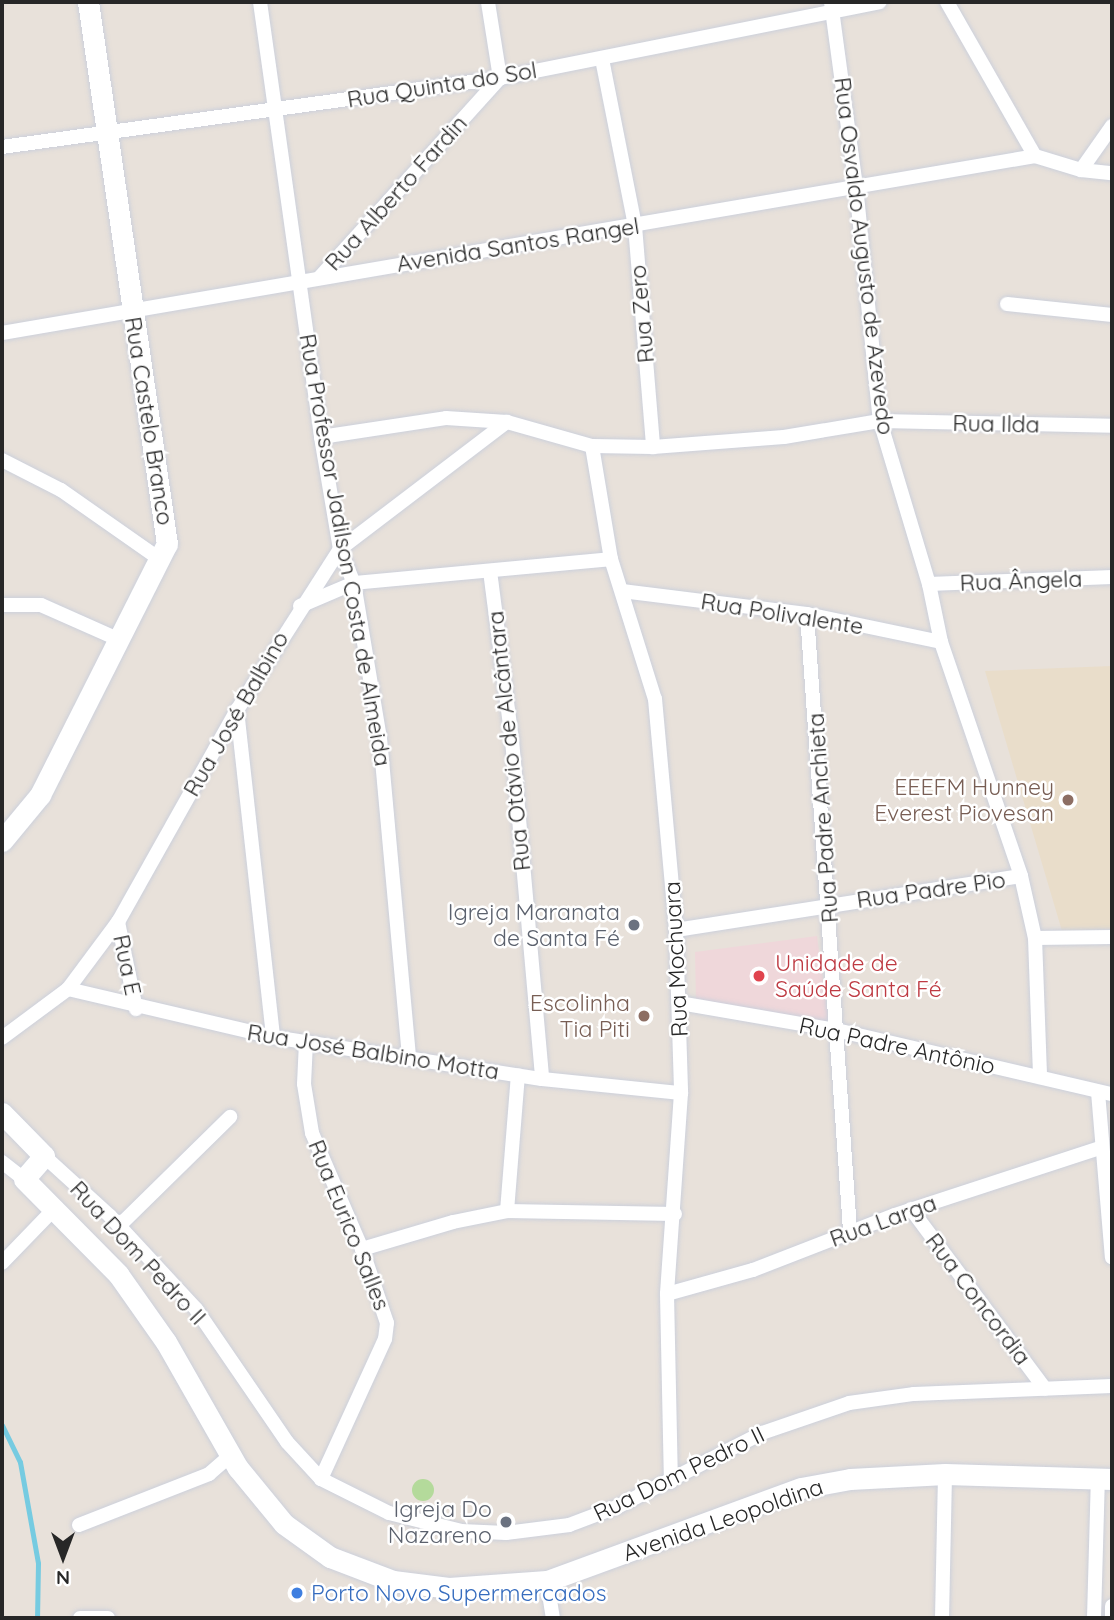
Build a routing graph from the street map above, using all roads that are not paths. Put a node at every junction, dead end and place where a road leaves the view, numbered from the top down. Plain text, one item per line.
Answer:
1 (88, 2) edge
2 (260, 2) edge
3 (488, 2) edge
4 (879, 2) edge
5 (947, 2) edge
6 (832, 5) edge
7 (601, 59) junction
8 (500, 78) junction
9 (276, 110) junction
10 (1112, 127) edge
11 (107, 133) junction
12 (2, 147) edge
13 (1035, 156) junction
14 (1081, 170) junction
15 (1112, 173) edge
16 (856, 186) junction
17 (635, 226) junction
18 (320, 278) junction
19 (300, 281) junction
20 (1007, 304) dead end
21 (132, 312) junction
22 (1112, 315) edge
23 (2, 333) edge
24 (880, 421) junction
25 (507, 422) junction
26 (1112, 426) edge
27 (321, 437) junction
28 (592, 446) junction
29 (653, 447) junction
30 (2, 460) edge
31 (340, 549) junction
32 (161, 559) junction
33 (611, 559) junction
34 (490, 571) junction
35 (1112, 577) edge
36 (354, 583) junction
37 (929, 584) junction
38 (622, 592) junction
39 (2, 606) edge
40 (300, 606) junction
41 (807, 614) junction
42 (120, 640) junction
43 (941, 642) junction
44 (236, 710) junction
45 (2, 841) edge
46 (1021, 876) junction
47 (830, 905) junction
48 (118, 922) junction
49 (676, 930) junction
50 (1112, 937) edge
51 (1035, 938) junction
52 (68, 989) junction
53 (680, 1003) junction
54 (136, 1009) junction
55 (836, 1030) junction
56 (273, 1037) junction
57 (2, 1038) edge
58 (306, 1042) junction
59 (409, 1059) junction
60 (518, 1075) junction
61 (1040, 1077) junction
62 (542, 1079) junction
63 (681, 1093) junction
64 (1105, 1093) edge
65 (2, 1113) edge
66 (230, 1117) dead end
67 (1100, 1148) junction
68 (44, 1156) junction
69 (2, 1162) edge
70 (24, 1179) junction
71 (56, 1207) junction
72 (911, 1209) junction
73 (507, 1211) junction
74 (675, 1214) junction
75 (119, 1226) junction
76 (850, 1231) junction
77 (1111, 1242) edge
78 (362, 1249) junction
79 (1112, 1257) edge
80 (2, 1263) edge
81 (667, 1294) junction
82 (1112, 1385) edge
83 (1045, 1388) junction
84 (231, 1455) junction
85 (946, 1474) junction
86 (321, 1479) junction
87 (1105, 1479) edge
88 (671, 1482) junction
89 (79, 1525) dead end
90 (548, 1581) junction
91 (1112, 1606) edge
92 (104, 1617) edge
93 (80, 1618) edge
94 (553, 1618) edge
95 (942, 1618) edge
96 (1094, 1618) edge
97 (1112, 1618) edge

1 - 11 street, Rua Castelo Branco
2 - 9 street, Rua Professor Jadilson Costa de Almeida
3 - 8 street
4 - 6 street, Rua Quinta do Sol
5 - 13 street
6 - 7 street, Rua Quinta do Sol
6 - 16 street, Rua Osvaldo Augusto de Azevedo
7 - 8 street, Rua Quinta do Sol
7 - 17 street, Rua Zero
8 - 9 street, Rua Quinta do Sol
8 - 18 street, Rua Alberto Fardin
9 - 11 street, Rua Quinta do Sol
9 - 19 street, Rua Professor Jadilson Costa de Almeida
10 - 14 street
11 - 12 street, Rua Quinta do Sol
11 - 21 street, Rua Castelo Branco
13 - 14 street
13 - 16 street, Avenida Santos Rangel
14 - 15 street
16 - 17 street, Avenida Santos Rangel
16 - 24 street, Rua Osvaldo Augusto de Azevedo
17 - 18 street, Avenida Santos Rangel
17 - 29 street, Rua Zero
18 - 19 street, Avenida Santos Rangel
19 - 21 street, Avenida Santos Rangel
19 - 27 street, Rua Professor Jadilson Costa de Almeida
20 - 22 street
21 - 23 street, Avenida Santos Rangel
21 - 32 street, Rua Castelo Branco
24 - 26 street, Rua Ilda
24 - 29 street, Rua Ilda
24 - 37 street, Rua Osvaldo Augusto de Azevedo
25 - 27 street, Rua Ilda
25 - 28 street, Rua Ilda
25 - 31 street, Rua José Balbino
27 - 31 street, Rua Professor Jadilson Costa de Almeida
28 - 29 street, Rua Ilda
28 - 33 street, Rua Mochuara
30 - 32 street
31 - 36 street, Rua Professor Jadilson Costa de Almeida
31 - 40 street, Rua José Balbino
32 - 42 street, Rua Castelo Branco
33 - 34 street
33 - 38 street, Rua Mochuara
34 - 36 street
34 - 62 street, Rua Otávio de Alcântara
35 - 37 street, Rua Ângela
36 - 40 street
36 - 59 street, Rua Professor Jadilson Costa de Almeida
37 - 43 street, Rua Osvaldo Augusto de Azevedo
38 - 41 street, Rua Polivalente
38 - 49 street, Rua Mochuara
39 - 42 street
40 - 44 street, Rua José Balbino
41 - 43 street, Rua Polivalente
41 - 47 street, Rua Padre Anchieta
42 - 45 street, Rua Castelo Branco
43 - 46 street, Rua Osvaldo Augusto de Azevedo
44 - 48 street, Rua José Balbino
44 - 56 street
46 - 47 street, Rua Padre Pio
46 - 51 street, Rua Osvaldo Augusto de Azevedo
47 - 49 street, Rua Padre Pio
47 - 55 street, Rua Padre Anchieta
48 - 52 street, Rua José Balbino
48 - 54 street, Rua E
49 - 53 street, Rua Mochuara
50 - 51 street
51 - 61 street, Rua Osvaldo Augusto de Azevedo
52 - 54 street, Rua José Balbino Motta
52 - 57 street, Rua José Balbino
53 - 55 street, Rua Padre Antônio
53 - 63 street, Rua Mochuara
54 - 56 street, Rua José Balbino Motta
55 - 61 street, Rua Padre Antônio
55 - 76 street, Rua Padre Anchieta
56 - 58 street, Rua José Balbino Motta
58 - 59 street, Rua José Balbino Motta
58 - 78 street, Rua Eurico Salles
59 - 60 street, Rua José Balbino Motta
60 - 62 street, Rua José Balbino Motta
60 - 73 street
61 - 64 street, Rua Padre Antônio
62 - 63 street, Rua José Balbino Motta
63 - 74 street, Rua Mochuara
64 - 67 street
65 - 68 street, Rua Dom Pedro II
66 - 75 street
67 - 72 street, Rua Larga
67 - 77 street
68 - 70 street
68 - 75 street, Rua Dom Pedro II
69 - 70 street
70 - 71 street, Avenida Leopoldina
71 - 80 street
71 - 84 street, Avenida Leopoldina
72 - 76 street, Rua Larga
72 - 83 street, Rua Concordia
73 - 74 street
73 - 78 street
74 - 81 street, Rua Mochuara
75 - 86 street, Rua Dom Pedro II
76 - 81 street, Rua Larga
77 - 79 street
78 - 86 street, Rua Eurico Salles
81 - 88 street, Rua Mochuara
82 - 83 street, Rua Dom Pedro II
83 - 88 street, Rua Dom Pedro II
84 - 89 street
84 - 90 street, Avenida Leopoldina
85 - 87 street, Avenida Leopoldina
85 - 90 street, Avenida Leopoldina
85 - 95 street
86 - 88 street, Rua Dom Pedro II
87 - 96 street
90 - 94 street
91 - 97 street
92 - 93 street

